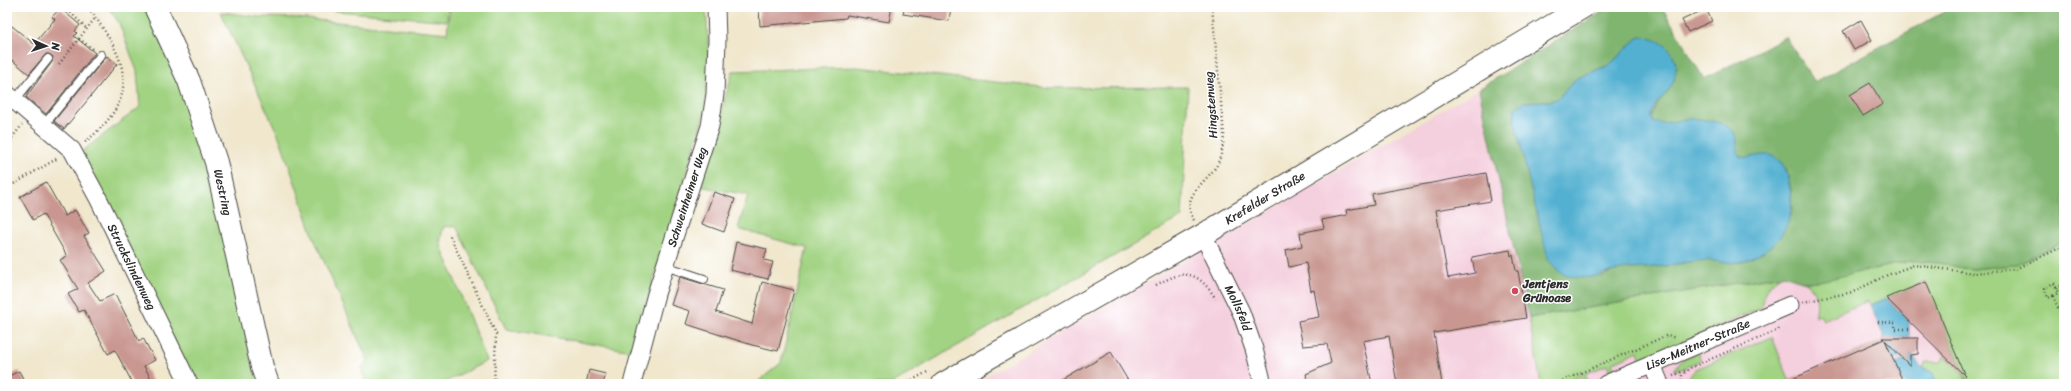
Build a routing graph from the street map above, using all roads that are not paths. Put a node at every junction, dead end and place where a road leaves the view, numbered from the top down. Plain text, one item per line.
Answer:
1 (155, 7) edge
2 (716, 7) edge
3 (1583, 7) edge
4 (101, 55) road end
5 (48, 59) road end
6 (11, 97) edge
7 (44, 125) junction
8 (1203, 236) junction
9 (665, 266) junction
10 (704, 279) dead end
11 (1790, 305) road end
12 (1652, 364) junction
13 (189, 384) edge
14 (268, 384) edge
15 (632, 384) edge
16 (943, 384) edge
17 (1263, 384) edge
18 (1606, 384) edge
19 (1660, 384) edge

1 - 14 main road, Westring
2 - 9 street, Schweinheimer Weg
3 - 8 main road, Krefelder Straße
4 - 7 lane
5 - 6 lane
6 - 7 street, Struckslindenweg
7 - 13 street, Struckslindenweg
8 - 16 main road, Krefelder Straße
8 - 17 street, Mollsfeld
9 - 10 lane
9 - 15 street, Schweinheimer Weg
11 - 12 street, Lise-Meitner-Straße
12 - 18 street, Lise-Meitner-Straße
12 - 19 street

